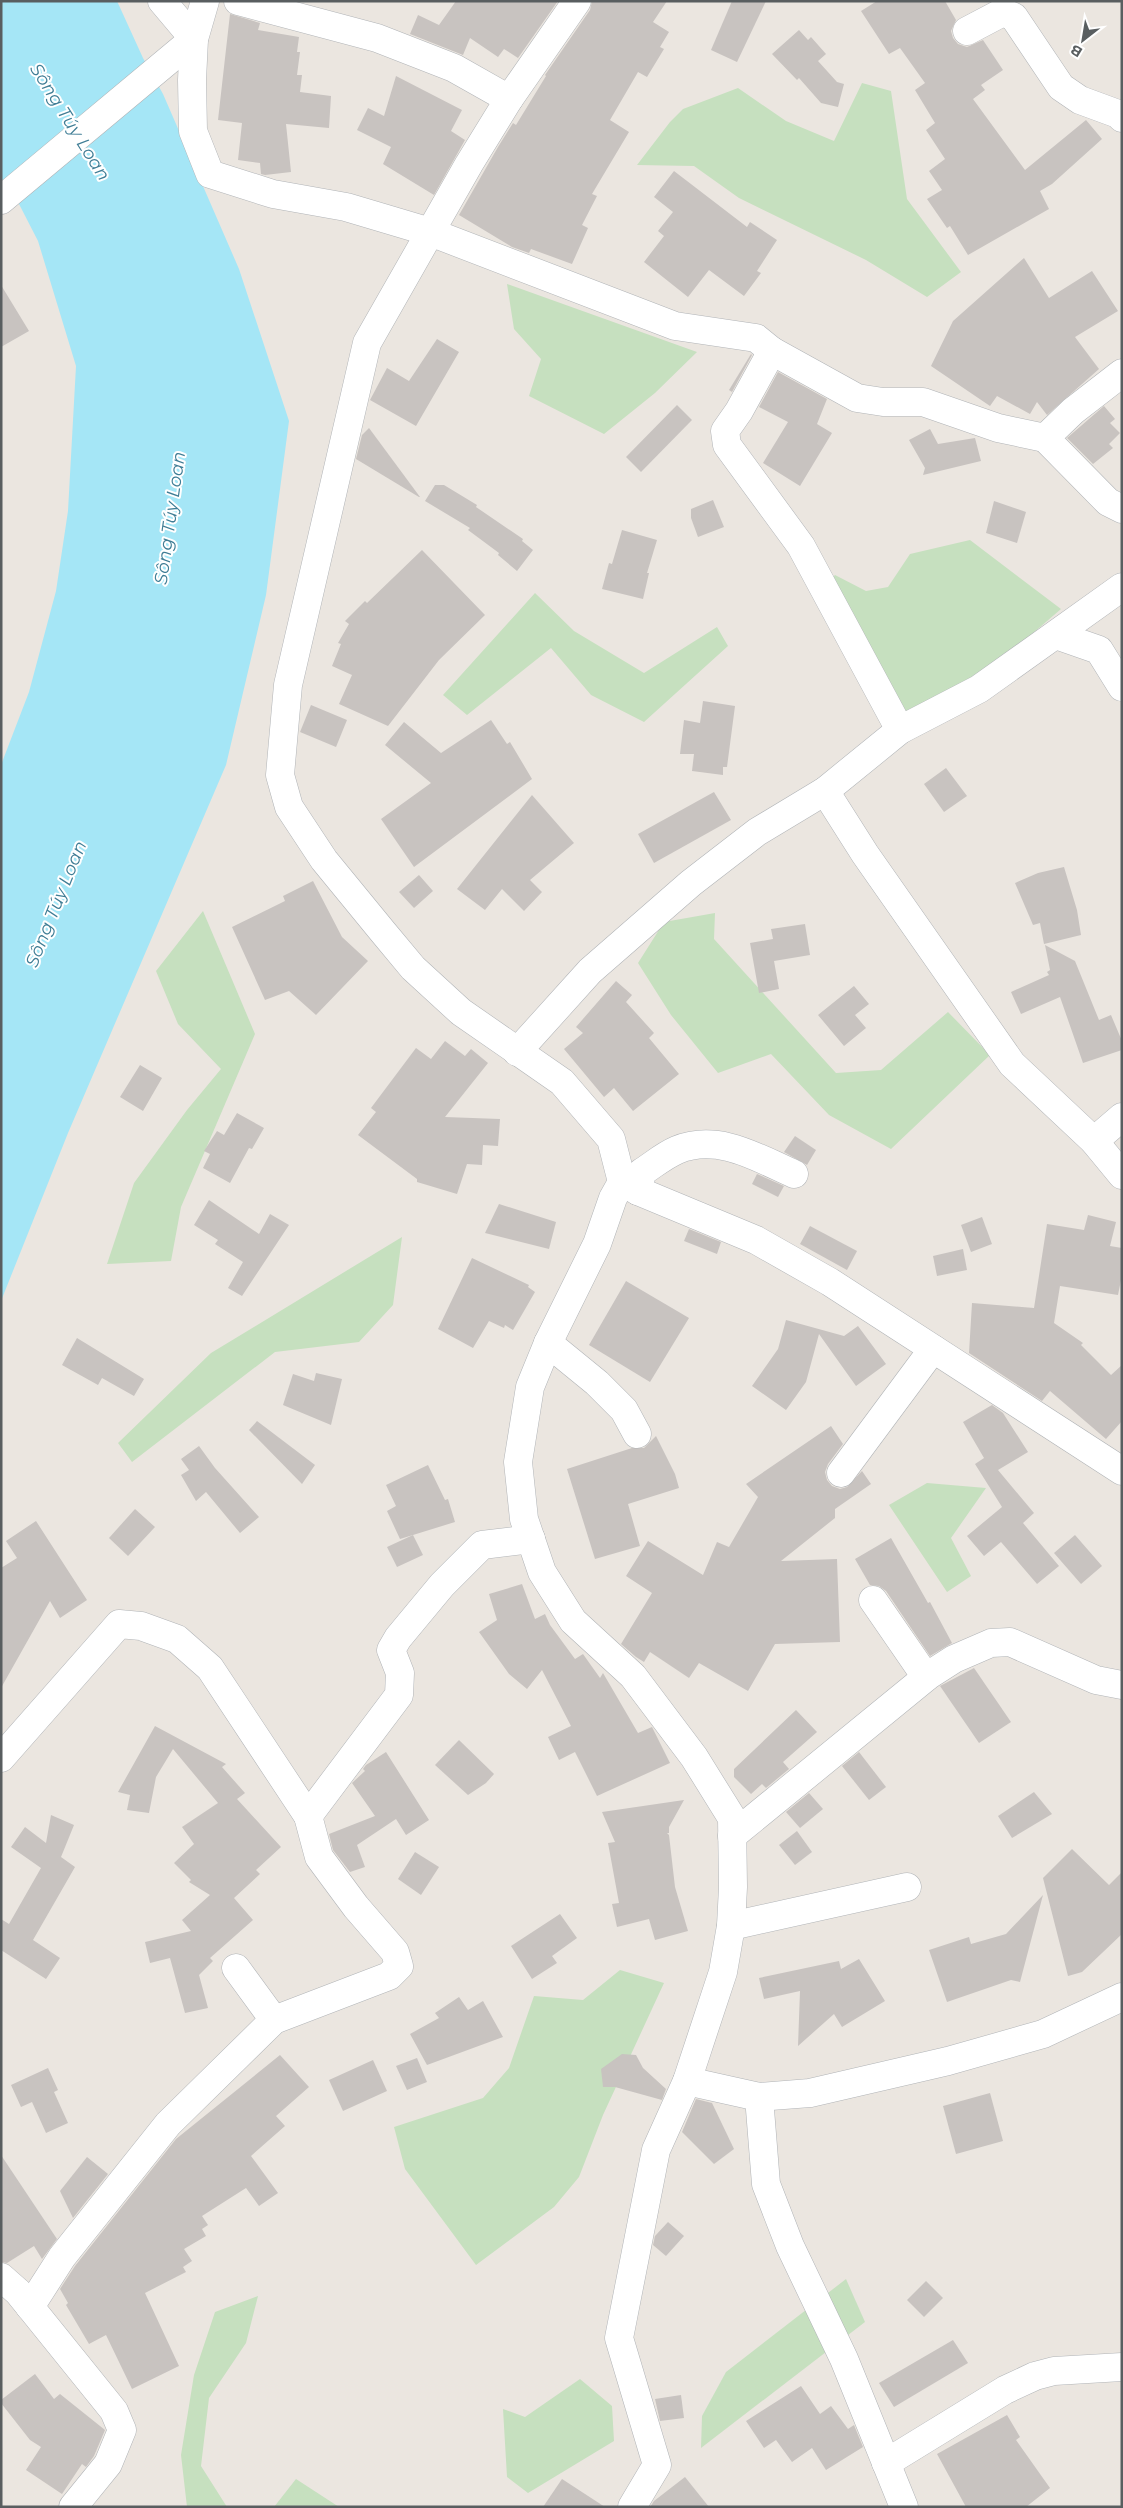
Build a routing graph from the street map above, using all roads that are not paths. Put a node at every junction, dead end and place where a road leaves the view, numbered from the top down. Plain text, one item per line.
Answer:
1 (162, 1) edge
2 (205, 1) edge
3 (238, 1) edge
4 (577, 1) edge
5 (967, 31) dead end
6 (194, 38) junction
7 (509, 98) junction
8 (1120, 115) edge
9 (1, 200) edge
10 (430, 232) junction
11 (772, 351) junction
12 (1122, 373) edge
13 (1045, 438) junction
14 (1122, 509) edge
15 (1122, 587) edge
16 (1056, 635) junction
17 (1122, 687) edge
18 (900, 730) junction
19 (826, 791) junction
20 (517, 1052) junction
21 (1122, 1117) edge
22 (1094, 1141) junction
23 (794, 1174) dead end
24 (1122, 1174) edge
25 (630, 1186) junction
26 (548, 1343) junction
27 (933, 1349) junction
28 (637, 1434) dead end
29 (1122, 1472) edge
30 (841, 1473) dead end
31 (531, 1539) junction
32 (873, 1600) dead end
33 (926, 1677) junction
34 (1122, 1685) edge
35 (1, 1758) edge
36 (308, 1816) junction
37 (732, 1836) junction
38 (907, 1887) dead end
39 (731, 1926) junction
40 (236, 1968) dead end
41 (1121, 1999) edge
42 (274, 2020) junction
43 (687, 2081) junction
44 (759, 2097) junction
45 (1, 2277) edge
46 (30, 2307) junction
47 (1122, 2367) edge
48 (886, 2463) junction
49 (73, 2507) edge
50 (632, 2507) edge
51 (904, 2507) edge

1 - 6 street
2 - 6 street
3 - 7 street
4 - 7 street
5 - 8 street
6 - 9 street
6 - 10 street
7 - 10 street
10 - 11 street
10 - 20 street
11 - 13 street
11 - 18 street
12 - 13 street
13 - 14 street
15 - 16 street
16 - 17 street
16 - 18 street
18 - 19 street
19 - 20 street
19 - 22 street
20 - 25 street
21 - 22 street
22 - 24 street
23 - 25 street
25 - 26 street
25 - 27 street
26 - 28 street
26 - 31 street
27 - 29 street
27 - 30 street
31 - 36 street
31 - 37 street
32 - 33 street
33 - 34 street
33 - 37 street
35 - 36 street
36 - 42 street
37 - 39 street
38 - 39 street
39 - 43 street
40 - 42 street
41 - 44 street
42 - 46 street
43 - 44 street
43 - 50 street
44 - 48 street
45 - 46 street
46 - 49 street
47 - 48 street
48 - 51 street

